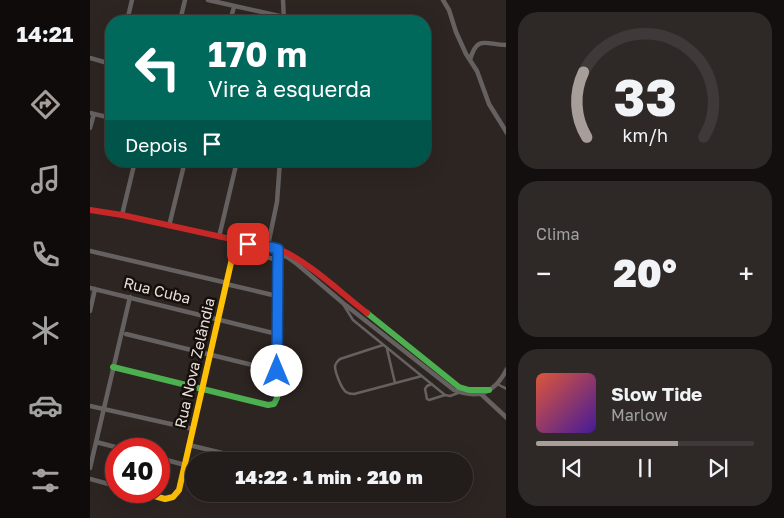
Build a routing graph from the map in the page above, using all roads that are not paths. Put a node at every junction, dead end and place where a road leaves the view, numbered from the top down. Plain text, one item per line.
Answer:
1 (132, 0) edge
2 (186, 0) edge
3 (208, 0) edge
4 (283, 0) edge
5 (443, 0) edge
6 (234, 7) junction
7 (128, 15) edge
8 (182, 15) edge
9 (232, 15) edge
10 (267, 15) edge
11 (284, 15) edge
12 (506, 45) edge
13 (90, 58) edge
14 (470, 60) junction
15 (105, 62) edge
16 (92, 113) edge
17 (105, 116) edge
18 (90, 128) edge
19 (506, 133) edge
20 (134, 167) edge
21 (184, 167) edge
22 (236, 167) edge
23 (279, 167) edge
24 (91, 209) edge
25 (122, 215) junction
26 (169, 226) junction
27 (219, 237) junction
28 (236, 241) junction
29 (267, 248) junction
30 (234, 249) junction
31 (90, 251) edge
32 (278, 254) junction
33 (224, 283) junction
34 (93, 288) edge
35 (277, 296) junction
36 (130, 297) junction
37 (342, 303) junction
38 (90, 311) edge
39 (218, 319) junction
40 (126, 334) dead end
41 (277, 334) junction
42 (385, 346) junction
43 (410, 352) junction
44 (210, 355) junction
45 (403, 361) junction
46 (113, 367) junction
47 (506, 369) edge
48 (277, 371) junction
49 (422, 376) junction
50 (395, 383) junction
51 (432, 384) junction
52 (497, 384) junction
53 (202, 389) junction
54 (506, 389) edge
55 (489, 390) junction
56 (459, 392) junction
57 (481, 394) junction
58 (445, 395) junction
59 (90, 406) edge
60 (104, 409) junction
61 (506, 418) edge
62 (193, 429) junction
63 (96, 442) junction
64 (105, 444) edge
65 (189, 445) junction
66 (188, 452) edge
67 (218, 452) edge
68 (170, 461) edge
69 (185, 465) joint
70 (90, 468) edge
71 (90, 479) edge
72 (105, 483) edge
73 (170, 498) edge

1 - 7 street
2 - 8 street
3 - 6 street
4 - 11 street
5 - 14 street
6 - 9 street
6 - 10 street
12 - 14 street
13 - 15 street
14 - 19 street
16 - 17 street
16 - 18 street
20 - 25 street
21 - 26 street
22 - 27 street
23 - 29 street
24 - 25 street
25 - 26 street
26 - 27 street
27 - 28 street
28 - 29 street
28 - 30 street, Rua Nova Zelândia
29 - 32 street
30 - 32 street
30 - 33 street, Rua Nova Zelândia
31 - 33 street
32 - 35 street
32 - 37 street
32 - 43 street
33 - 35 street
33 - 39 street, Rua Nova Zelândia
34 - 36 street, Rua Cuba
34 - 38 street
35 - 41 street
36 - 39 street, Rua Cuba
36 - 46 street
37 - 42 lane
37 - 43 street
39 - 41 street, Rua Cuba
39 - 44 street, Rua Nova Zelândia
40 - 44 street
41 - 48 street
42 - 45 lane
42 - 50 lane
42 - 50 lane
43 - 45 lane
43 - 55 street
43 - 56 street
44 - 48 street
44 - 53 street, Rua Nova Zelândia
45 - 49 lane
46 - 53 street
46 - 60 street
47 - 52 street
48 - 53 street
49 - 50 lane
49 - 51 lane
51 - 58 lane
51 - 58 lane
52 - 54 lane
52 - 55 street
53 - 62 street, Rua Nova Zelândia
55 - 57 street
56 - 57 street
56 - 58 lane
57 - 61 street
59 - 60 street
60 - 62 street
60 - 63 street
62 - 65 street, Rua Nova Zelândia
63 - 64 street
63 - 70 street
65 - 66 street, Rua Nova Zelândia
65 - 67 street
68 - 69 street
69 - 73 street, Rua Nova Zelândia
71 - 72 street

